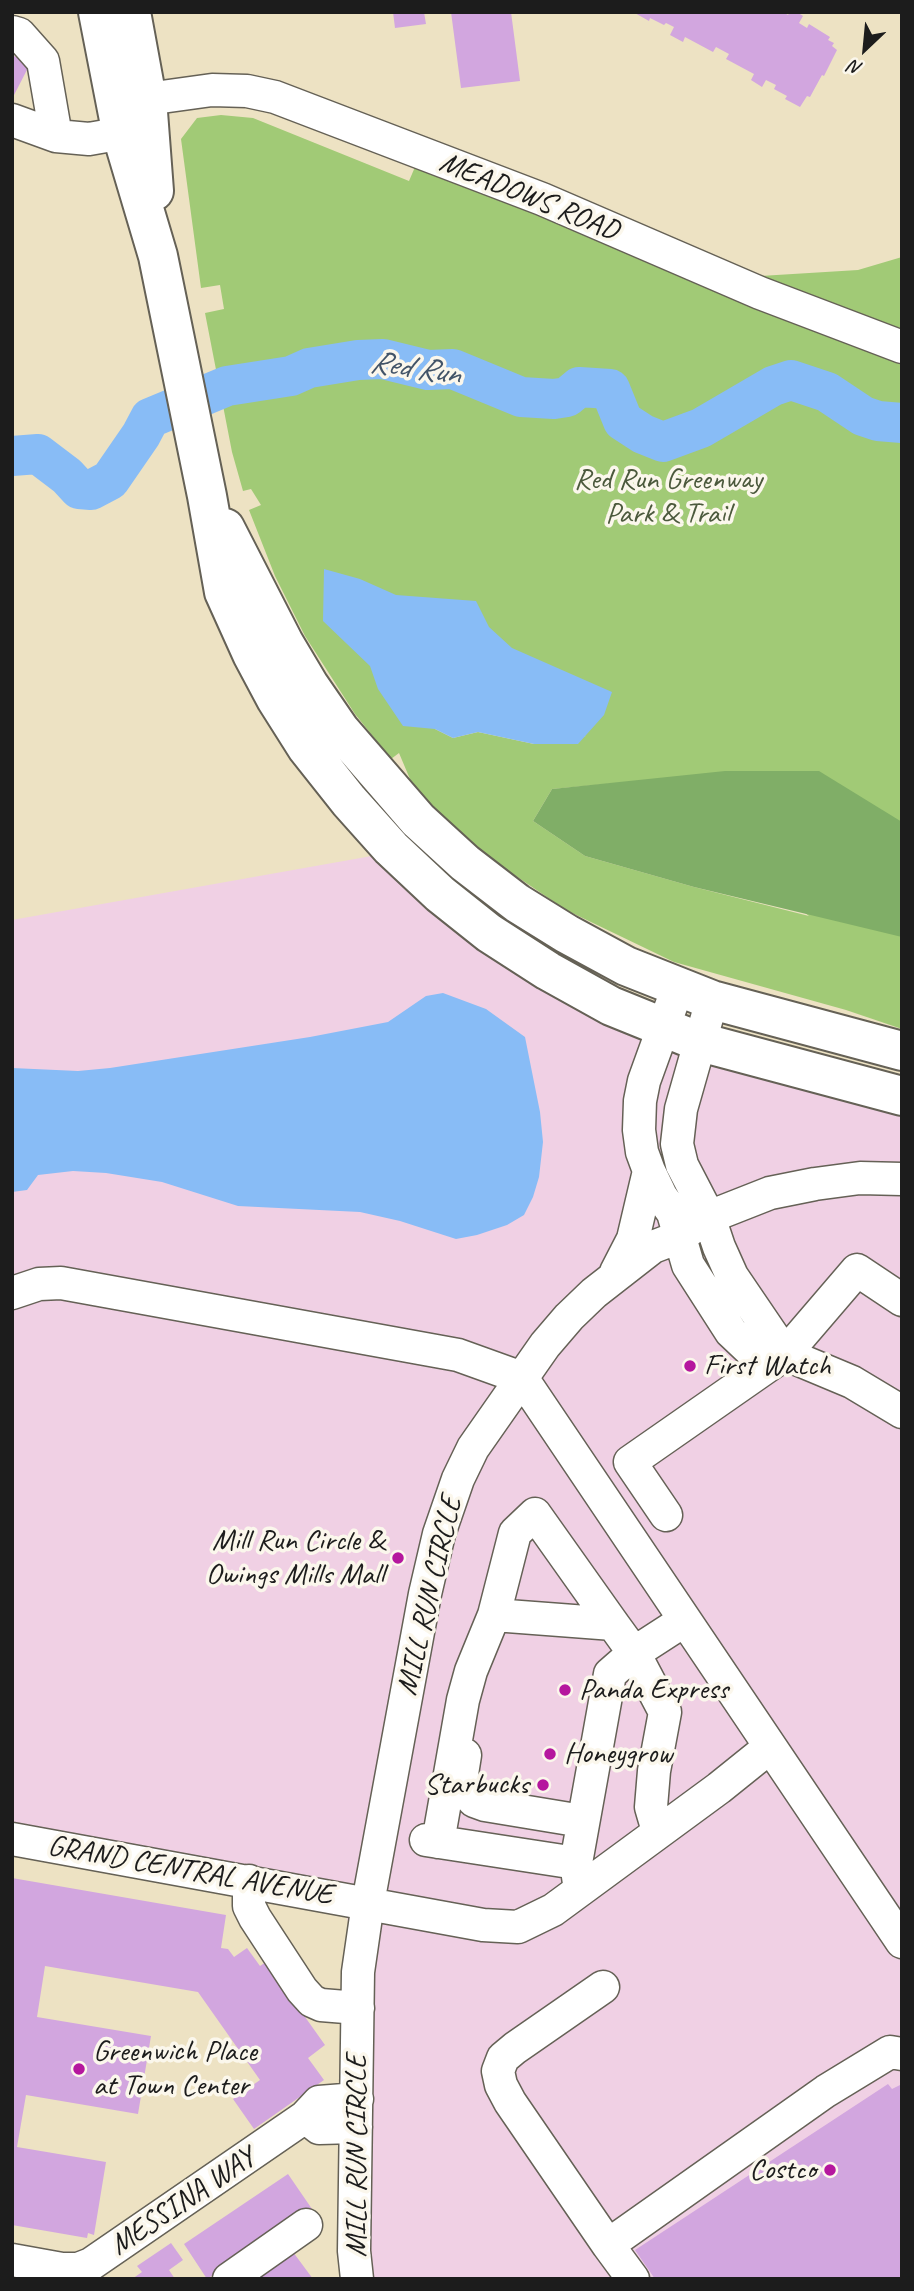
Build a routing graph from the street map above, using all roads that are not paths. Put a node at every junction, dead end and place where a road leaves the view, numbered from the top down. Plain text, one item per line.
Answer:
1 (98, 12) edge
2 (131, 12) edge
3 (12, 32) edge
4 (12, 120) edge
5 (140, 121) junction
6 (56, 136) junction
7 (902, 347) edge
8 (207, 496) junction
9 (695, 994) junction
10 (663, 1027) junction
11 (700, 1042) junction
12 (902, 1051) edge
13 (902, 1096) edge
14 (677, 1144) junction
15 (649, 1171) junction
16 (902, 1179) edge
17 (770, 1194) junction
18 (709, 1217) junction
19 (679, 1237) junction
20 (613, 1277) junction
21 (12, 1293) edge
22 (902, 1300) edge
23 (785, 1354) junction
24 (522, 1378) junction
25 (902, 1412) edge
26 (666, 1515) dead end
27 (494, 1615) junction
28 (685, 1620) junction
29 (613, 1624) junction
30 (634, 1653) junction
31 (462, 1709) junction
32 (770, 1747) junction
33 (582, 1821) junction
34 (658, 1831) junction
35 (12, 1839) edge
36 (578, 1877) junction
37 (249, 1881) junction
38 (368, 1903) junction
39 (902, 1942) edge
40 (603, 1987) dead end
41 (358, 2008) junction
42 (902, 2054) edge
43 (356, 2113) junction
44 (306, 2225) dead end
45 (608, 2245) junction
46 (12, 2260) edge
47 (229, 2279) edge
48 (357, 2279) edge
49 (633, 2279) edge

1 - 5 main road
2 - 5 main road
3 - 6 street
4 - 6 street, MEADOWS ROAD
5 - 6 street, MEADOWS ROAD
5 - 7 street, MEADOWS ROAD
5 - 8 main road
8 - 9 main road
8 - 10 main road
9 - 10 street
9 - 11 street
9 - 12 main road
10 - 11 main road
10 - 15 street
11 - 13 main road
11 - 14 street
14 - 17 street
14 - 18 street
15 - 19 street
15 - 20 street
16 - 17 street, MILL RUN CIRCLE
17 - 18 street, MILL RUN CIRCLE
18 - 19 street, MILL RUN CIRCLE
18 - 23 street
19 - 20 street, MILL RUN CIRCLE
19 - 23 street
20 - 24 street, MILL RUN CIRCLE
21 - 24 street
22 - 23 street
23 - 25 street
23 - 26 street
24 - 28 street
24 - 38 street, MILL RUN CIRCLE
27 - 29 street
27 - 29 street
27 - 31 street
28 - 30 street
28 - 32 street
29 - 30 street
30 - 33 street
30 - 34 street
31 - 33 street
31 - 36 street
32 - 34 street, GRAND CENTRAL AVENUE
32 - 39 street
33 - 36 street
34 - 36 street, GRAND CENTRAL AVENUE
35 - 37 street, GRAND CENTRAL AVENUE
36 - 38 street, GRAND CENTRAL AVENUE
37 - 38 street, GRAND CENTRAL AVENUE
37 - 41 street
38 - 41 street, MILL RUN CIRCLE
40 - 45 street
41 - 43 street, MILL RUN CIRCLE
42 - 45 street
43 - 46 street, MESSINA WAY
43 - 48 street, MILL RUN CIRCLE
44 - 47 street
45 - 49 street

